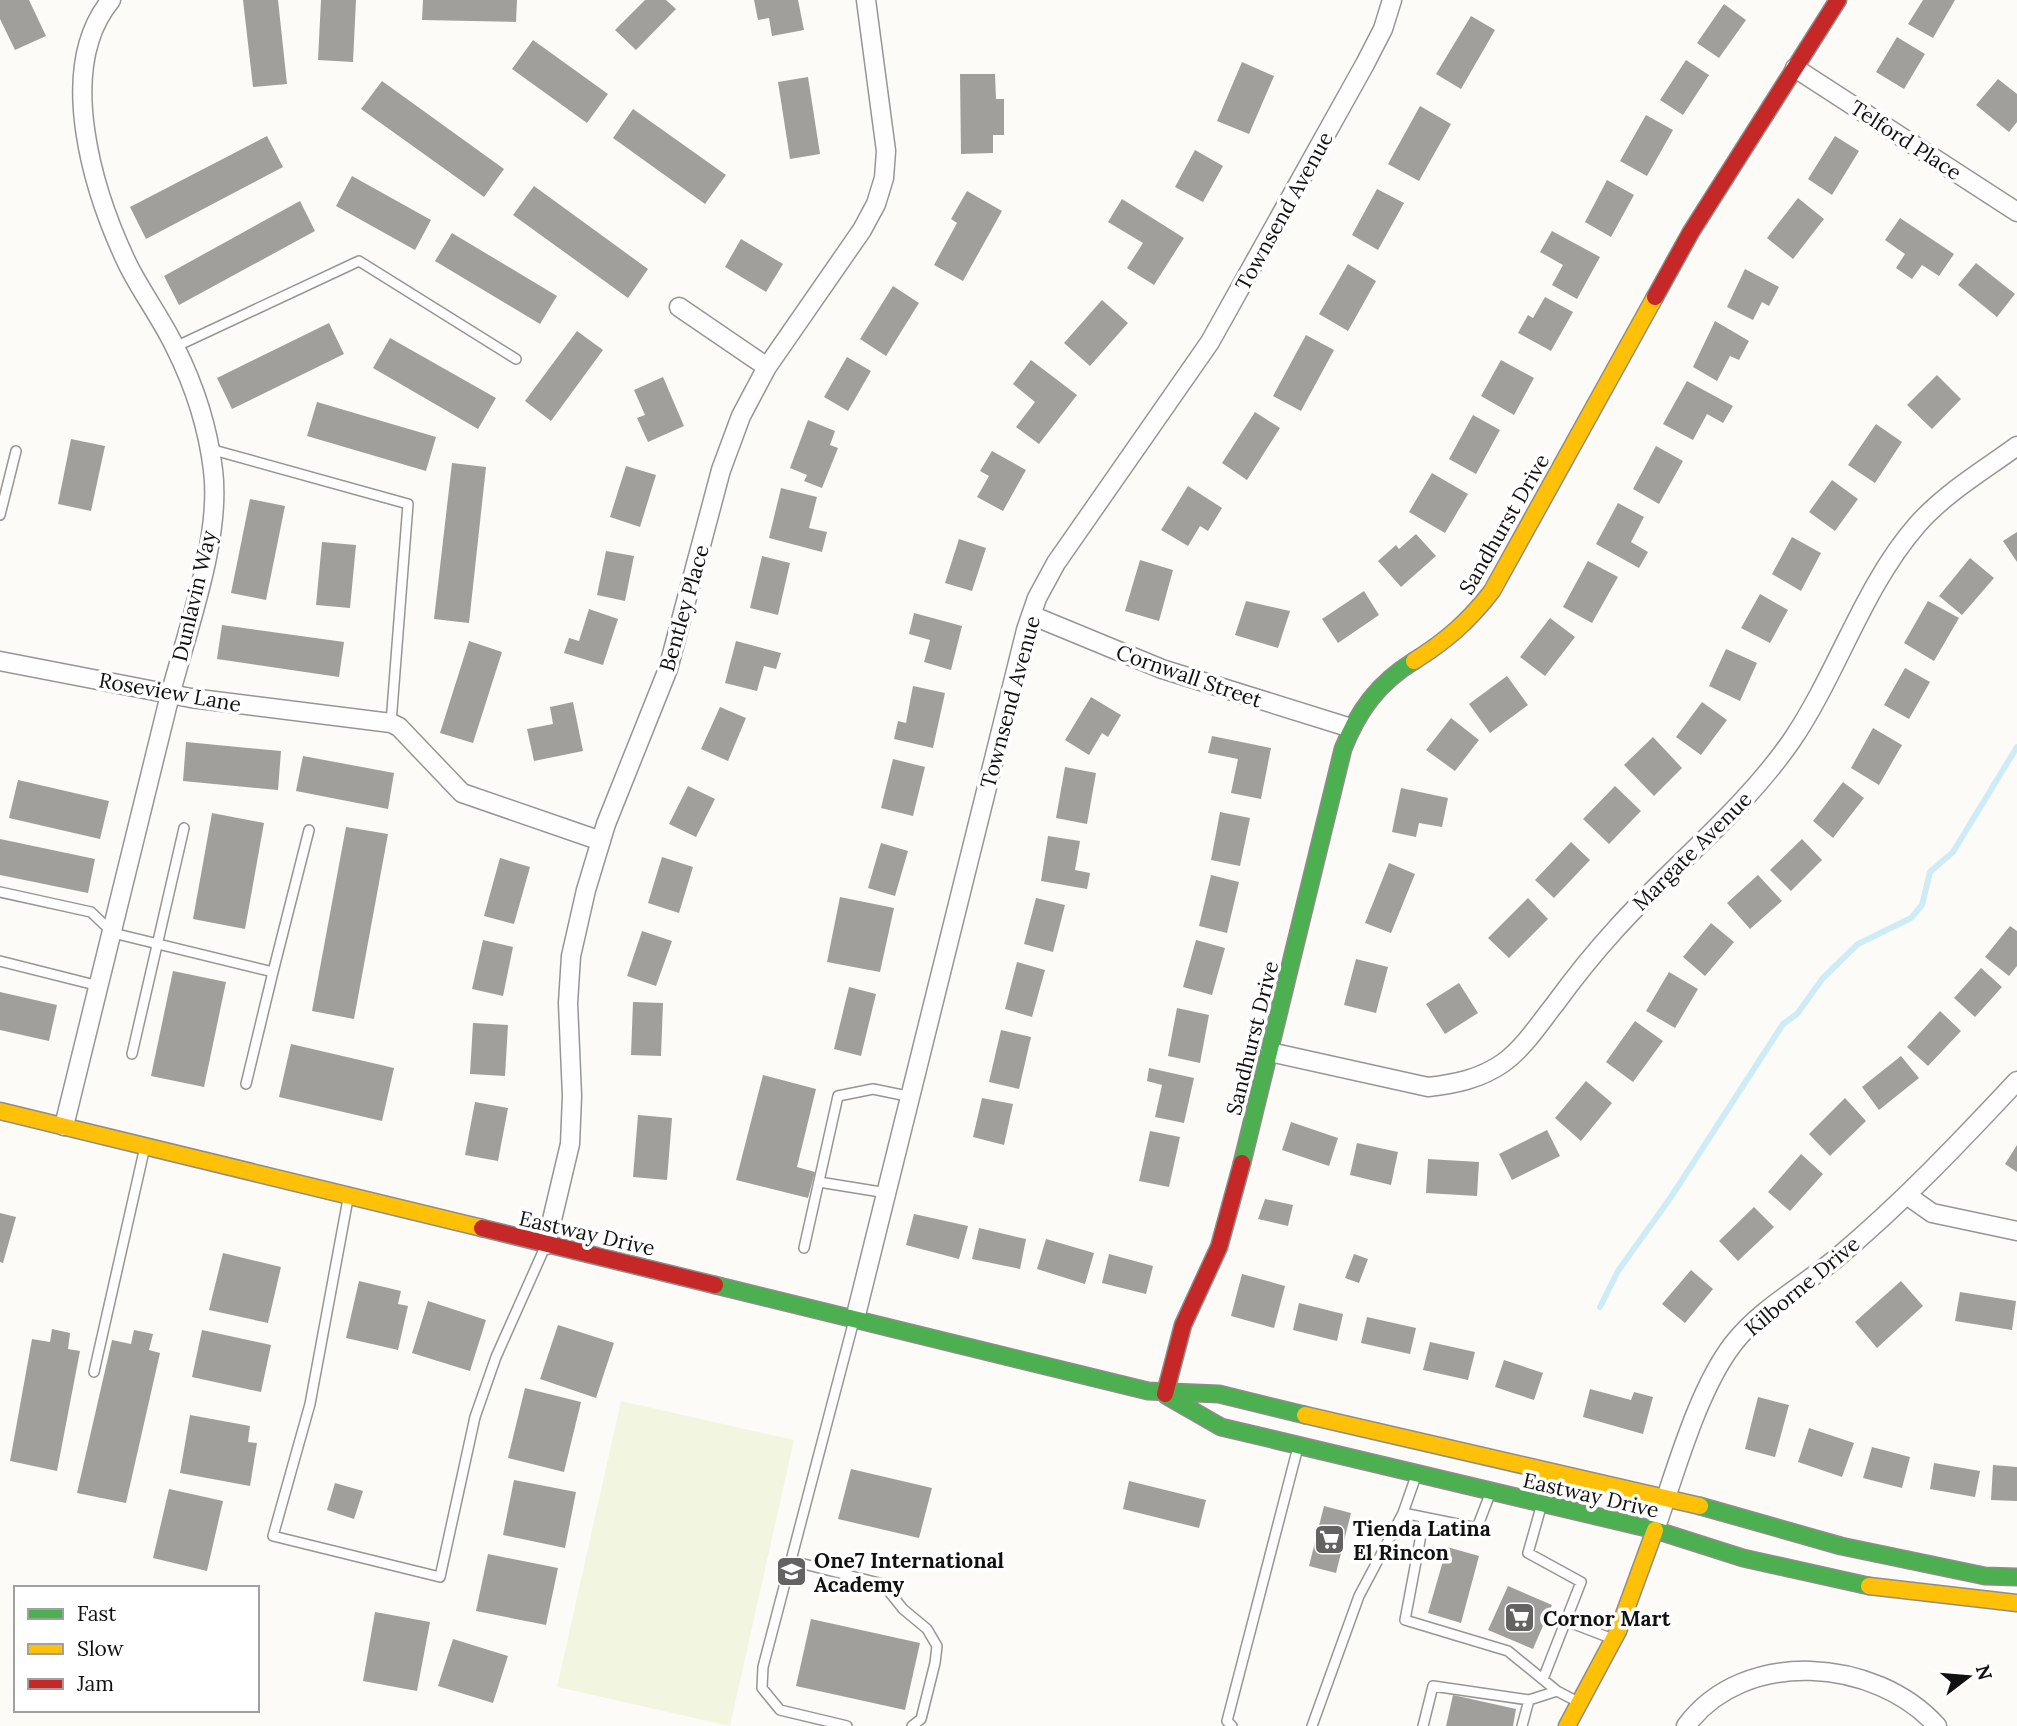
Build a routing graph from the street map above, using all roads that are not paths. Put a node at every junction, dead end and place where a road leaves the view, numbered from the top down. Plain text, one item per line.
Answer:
1 (111, 0) edge
2 (866, 0) edge
3 (1392, 0) edge
4 (1838, 0) edge
5 (1795, 68) junction
6 (2017, 212) edge
7 (678, 307) dead end
8 (175, 347) junction
9 (516, 359) dead end
10 (767, 367) junction
11 (2017, 446) edge
12 (210, 449) junction
13 (16, 451) dead end
14 (0, 515) edge
15 (1031, 615) junction
16 (0, 661) edge
17 (170, 694) junction
18 (391, 723) junction
19 (1351, 728) junction
20 (184, 828) dead end
21 (309, 830) dead end
22 (601, 841) junction
23 (0, 892) edge
24 (113, 933) junction
25 (157, 944) junction
26 (0, 961) edge
27 (273, 972) junction
28 (99, 986) junction
29 (1270, 1052) junction
30 (132, 1054) dead end
31 (2017, 1081) edge
32 (246, 1084) dead end
33 (912, 1097) junction
34 (0, 1111) edge
35 (64, 1126) junction
36 (146, 1146) junction
37 (819, 1182) junction
38 (887, 1193) junction
39 (1908, 1196) junction
40 (349, 1197) junction
41 (2017, 1231) edge
42 (546, 1245) junction
43 (804, 1248) dead end
44 (855, 1319) junction
45 (94, 1373) dead end
46 (1165, 1394) junction
47 (1298, 1446) junction
48 (1416, 1475) junction
49 (1490, 1493) junction
50 (1667, 1497) junction
51 (1542, 1505) junction
52 (1404, 1513) junction
53 (1424, 1519) junction
54 (1655, 1530) junction
55 (792, 1561) junction
56 (2017, 1577) edge
57 (2015, 1608) edge
58 (1566, 1621) junction
59 (1616, 1640) junction
60 (1543, 1679) junction
61 (1556, 1691) junction
62 (1529, 1700) junction
63 (1580, 1703) junction
64 (847, 1726) edge
65 (912, 1726) edge
66 (1232, 1726) edge
67 (1312, 1726) edge
68 (1423, 1726) edge
69 (1522, 1726) edge
70 (1567, 1726) edge
71 (1686, 1726) edge
72 (1937, 1726) edge

1 - 8 street, Dunlavin Way
2 - 10 street, Bentley Place
3 - 15 street, Townsend Avenue
4 - 5 main road, Sandhurst Drive
5 - 6 street, Telford Place
5 - 19 main road, Sandhurst Drive
7 - 10 street
8 - 9 lane
8 - 12 street, Dunlavin Way
10 - 22 street, Bentley Place
11 - 29 street, Margate Avenue
12 - 17 street, Dunlavin Way
12 - 18 lane
13 - 14 lane
15 - 19 street, Cornwall Street
15 - 33 street, Townsend Avenue
16 - 17 street, Roseview Lane
17 - 18 street, Roseview Lane
17 - 24 street, Dunlavin Way
18 - 22 street
19 - 29 main road, Sandhurst Drive
20 - 25 lane
21 - 27 lane
22 - 42 street, Bentley Place
23 - 24 lane
24 - 25 lane
24 - 28 street, Dunlavin Way
25 - 27 lane
25 - 30 lane
26 - 28 lane
27 - 32 lane
28 - 35 street, Dunlavin Way
29 - 46 main road, Sandhurst Drive
31 - 39 street, Kilborne Drive
33 - 37 lane
33 - 38 street, Townsend Avenue
34 - 35 main road, Eastway Drive
35 - 36 main road, Eastway Drive
36 - 40 main road, Eastway Drive
36 - 45 lane
37 - 38 lane
37 - 43 lane
38 - 44 street, Townsend Avenue
39 - 41 street
39 - 50 street, Kilborne Drive
40 - 42 main road, Eastway Drive
40 - 42 lane
42 - 44 main road, Eastway Drive
44 - 46 main road, Eastway Drive
44 - 55 lane
46 - 47 main road, Eastway Drive
46 - 50 main road, Eastway Drive
47 - 48 main road, Eastway Drive
47 - 66 lane
48 - 49 main road, Eastway Drive
48 - 52 lane
49 - 51 main road, Eastway Drive
49 - 53 lane
50 - 54 street, Kilborne Drive
50 - 56 main road, Eastway Drive
51 - 54 main road, Eastway Drive
51 - 58 lane
52 - 53 lane
52 - 67 lane
53 - 60 lane
54 - 57 main road, Eastway Drive
54 - 59 main road, Kilborne Drive
55 - 64 lane
55 - 65 lane
58 - 59 lane
58 - 60 lane
59 - 63 main road, Kilborne Drive
60 - 61 lane
61 - 62 lane
61 - 63 lane
62 - 68 lane
62 - 69 lane
63 - 70 main road, Kilborne Drive
71 - 72 street

